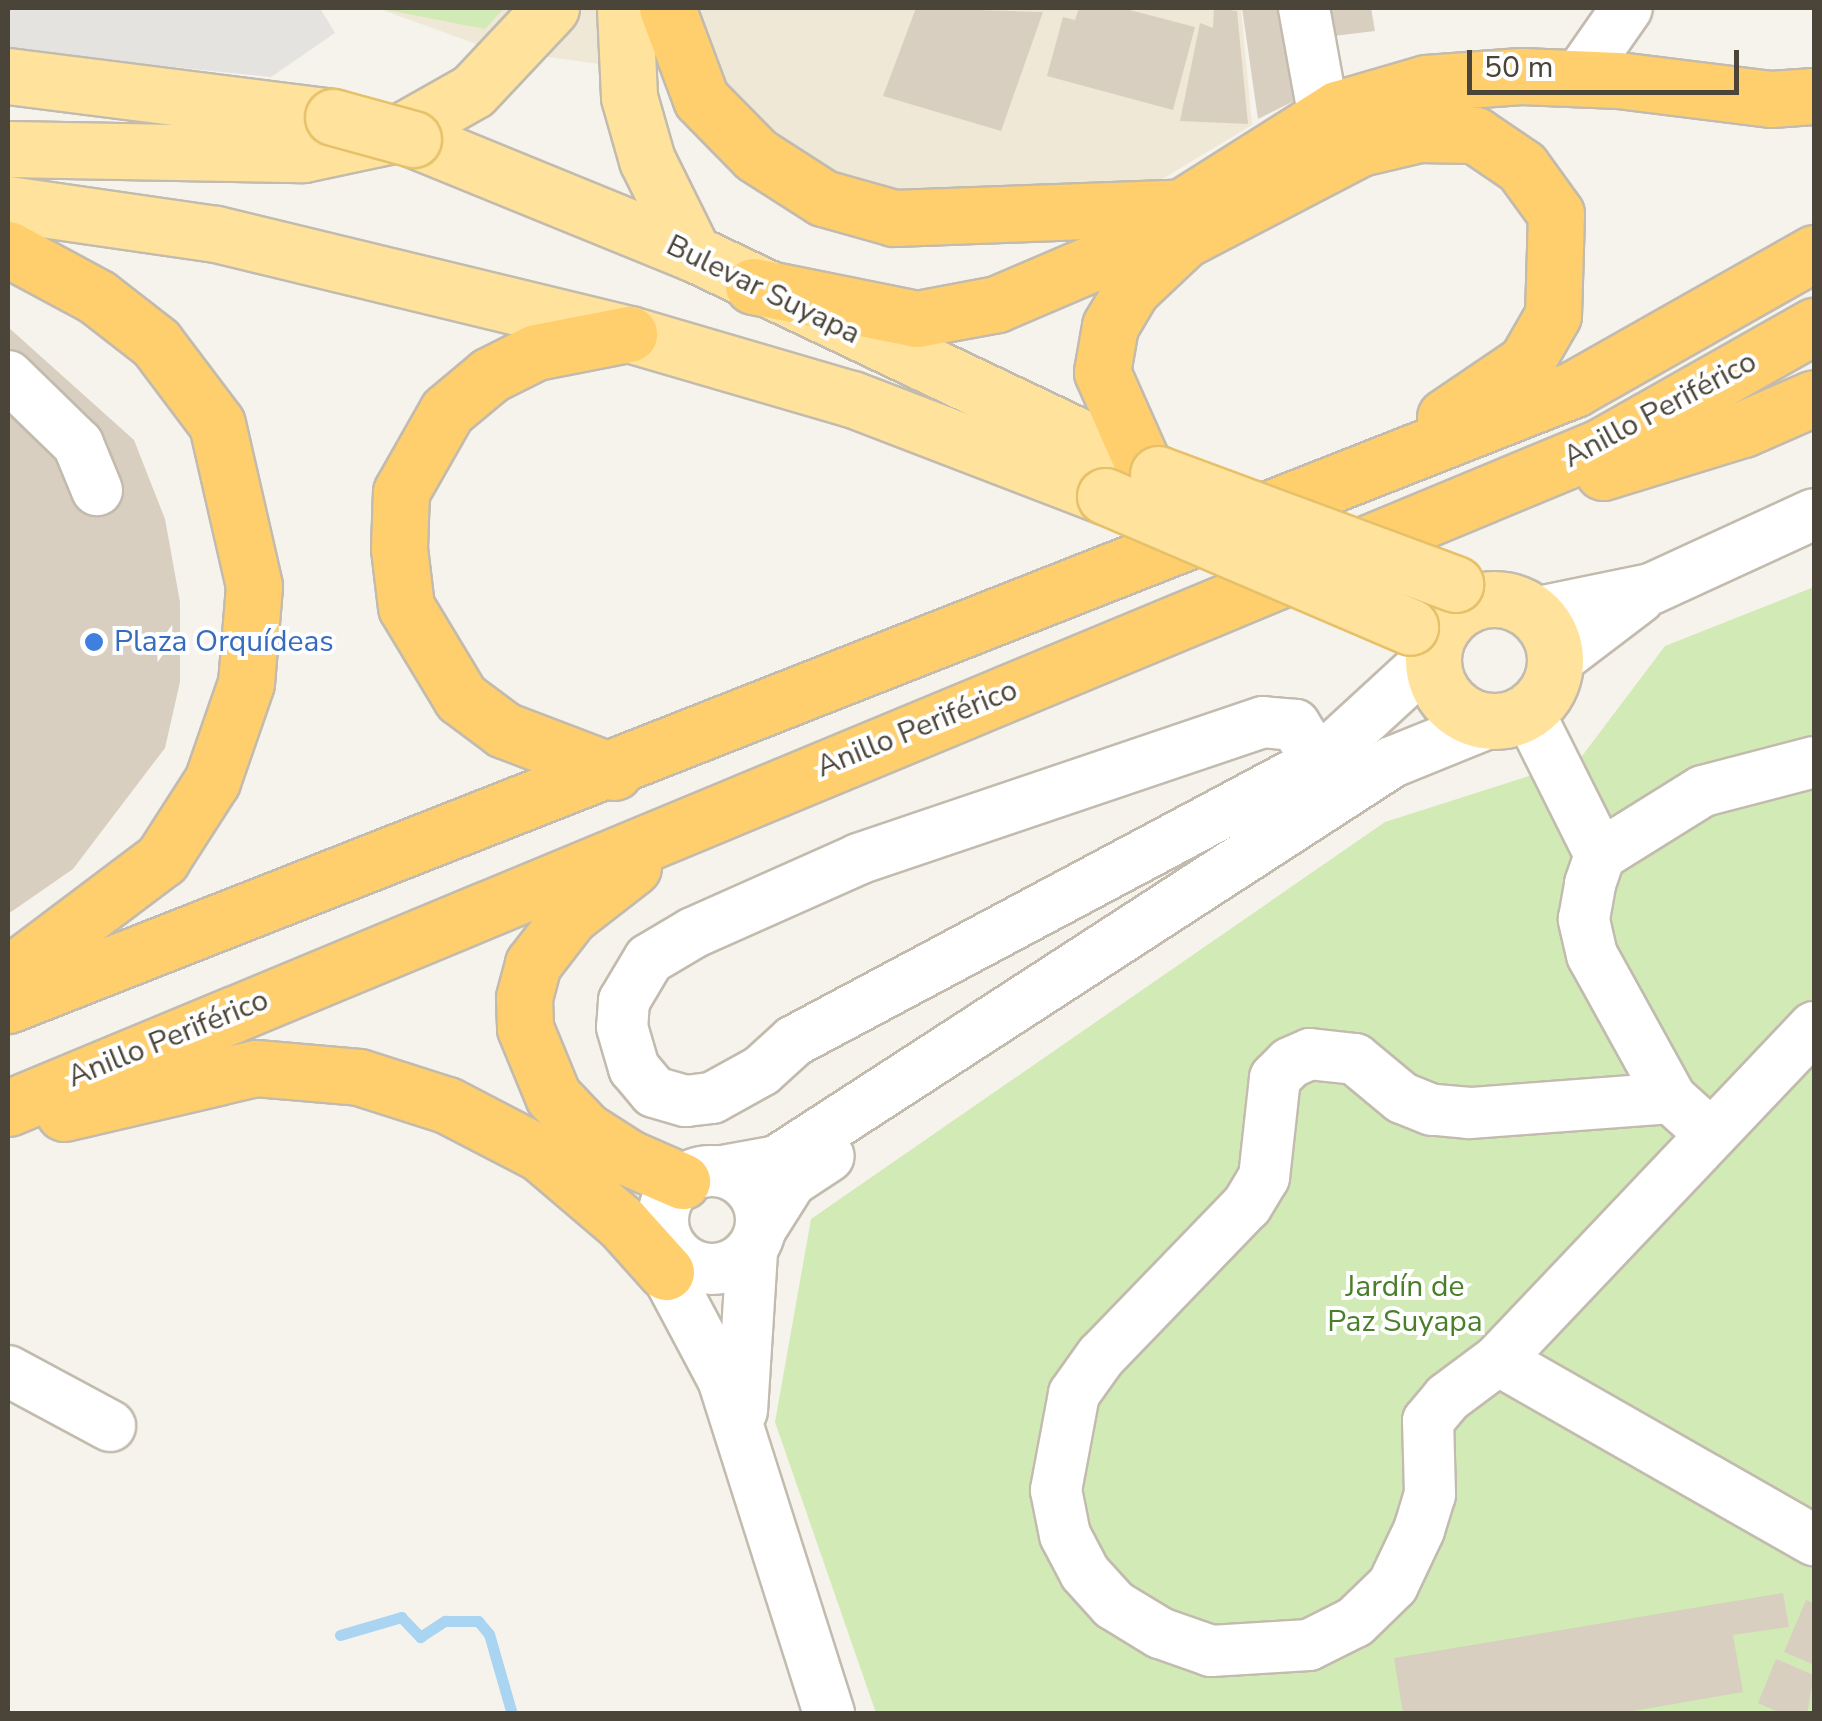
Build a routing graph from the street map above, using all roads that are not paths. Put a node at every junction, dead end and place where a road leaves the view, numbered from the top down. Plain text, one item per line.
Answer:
1 (551, 8) edge
2 (626, 8) edge
3 (668, 8) edge
4 (1304, 8) edge
5 (1627, 8) edge
6 (8, 76) edge
7 (1578, 78) junction
8 (1814, 96) edge
9 (1324, 118) junction
10 (8, 149) edge
11 (8, 204) edge
12 (1181, 208) junction
13 (8, 248) edge
14 (693, 253) junction
15 (1814, 253) edge
16 (753, 286) junction
17 (1814, 326) edge
18 (629, 334) junction
19 (8, 376) edge
20 (1814, 398) edge
21 (1136, 480) junction
22 (1346, 483) junction
23 (97, 490) dead end
24 (1814, 514) edge
25 (1430, 518) junction
26 (1509, 614) junction
27 (1428, 649) junction
28 (1510, 717) junction
29 (1318, 762) junction
30 (1392, 762) junction
31 (1814, 762) edge
32 (614, 772) junction
33 (690, 823) junction
34 (1600, 855) junction
35 (1190, 890) junction
36 (8, 976) edge
37 (8, 1005) edge
38 (1814, 1027) edge
39 (1671, 1098) junction
40 (8, 1108) edge
41 (8, 1128) edge
42 (1709, 1134) junction
43 (702, 1176) junction
44 (757, 1239) junction
45 (673, 1273) junction
46 (746, 1303) junction
47 (1498, 1360) junction
48 (8, 1371) edge
49 (110, 1426) dead end
50 (742, 1436) junction
51 (1814, 1540) edge
52 (829, 1714) edge

1 - 10 main road
2 - 14 main road
3 - 12 highway
4 - 9 street
5 - 7 street
6 - 14 main road, Bulevar Suyapa, bridge
7 - 8 highway
7 - 9 highway
9 - 12 highway
11 - 18 main road, Bulevar Suyapa
12 - 16 highway
13 - 36 highway
14 - 16 main road, Bulevar Suyapa
15 - 22 highway, Anillo Periférico
16 - 21 main road, Bulevar Suyapa
17 - 25 highway, Anillo Periférico
18 - 21 main road, Bulevar Suyapa
18 - 32 highway
19 - 23 street
20 - 25 highway
21 - 22 highway
21 - 26 main road, Bulevar Suyapa, bridge
21 - 27 main road, Bulevar Suyapa, bridge
22 - 32 highway, Anillo Periférico
24 - 26 street
25 - 33 highway, Anillo Periférico
26 - 27 main road
26 - 28 main road
27 - 28 main road
27 - 29 street
27 - 30 street
28 - 30 street
28 - 34 street
29 - 29 street
30 - 35 street
31 - 34 street
32 - 37 highway, Anillo Periférico
33 - 40 highway, Anillo Periférico
33 - 43 highway
34 - 39 street
35 - 43 street
35 - 44 street
38 - 42 street
39 - 42 street
39 - 47 street
41 - 45 highway
42 - 47 street
43 - 44 street
43 - 45 street
44 - 45 street
44 - 46 street
45 - 46 street
45 - 50 street
46 - 50 street
47 - 51 street
48 - 49 street
50 - 52 street

